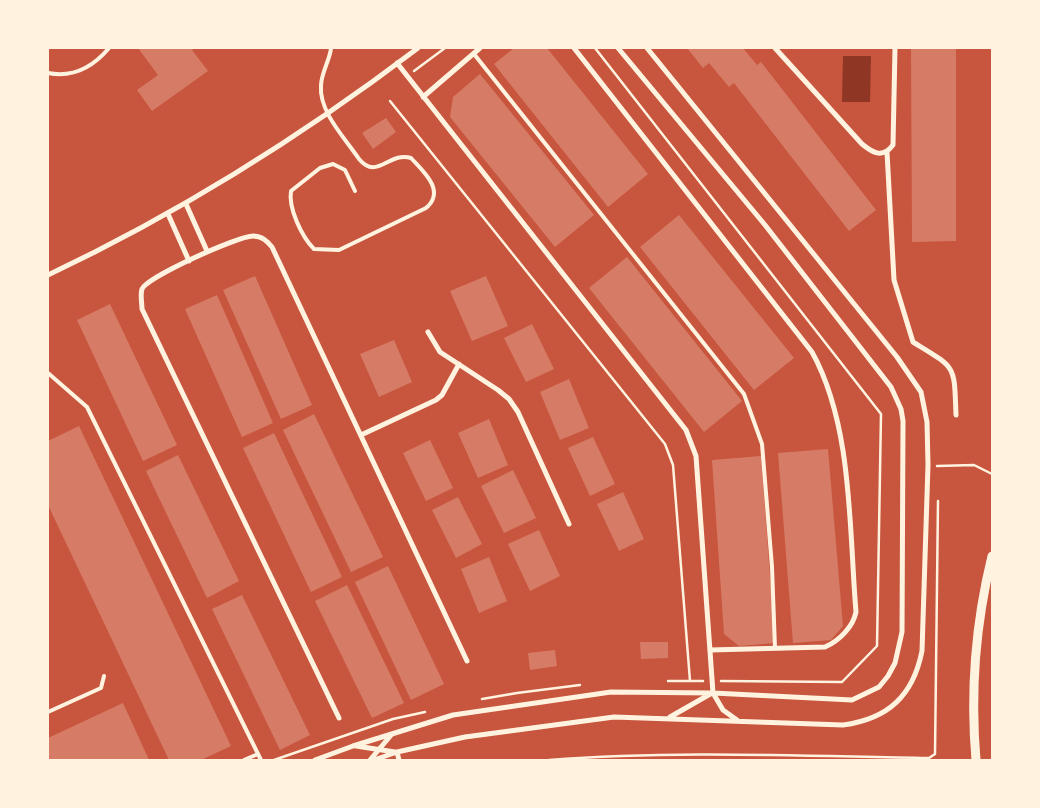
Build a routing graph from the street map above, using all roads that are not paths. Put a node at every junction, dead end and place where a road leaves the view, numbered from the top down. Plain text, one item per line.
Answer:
1 (109, 48) edge
2 (331, 48) edge
3 (418, 48) edge
4 (480, 48) edge
5 (574, 48) edge
6 (618, 48) edge
7 (647, 48) edge
8 (775, 48) edge
9 (894, 48) edge
10 (474, 54) junction
11 (397, 64) junction
12 (48, 73) edge
13 (423, 96) junction
14 (327, 112) junction
15 (888, 152) junction
16 (354, 191) dead end
17 (186, 204) junction
18 (168, 214) junction
19 (207, 251) junction
20 (189, 261) junction
21 (48, 275) edge
22 (428, 332) dead end
23 (459, 364) junction
24 (48, 372) edge
25 (956, 415) dead end
26 (361, 435) junction
27 (569, 524) dead end
28 (992, 558) edge
29 (989, 584) edge
30 (775, 648) junction
31 (710, 650) junction
32 (467, 661) dead end
33 (104, 676) dead end
34 (713, 693) junction
35 (48, 712) edge
36 (339, 718) dead end
37 (668, 718) junction
38 (738, 720) junction
39 (393, 733) junction
40 (353, 746) junction
41 (379, 750) junction
42 (397, 752) junction
43 (258, 754) junction
44 (244, 760) edge
45 (261, 760) edge
46 (315, 760) edge
47 (370, 760) edge
48 (374, 760) edge
49 (399, 760) edge
50 (976, 760) edge

1 - 12 lane
2 - 14 lane
3 - 11 street
4 - 10 street
5 - 30 street
6 - 34 street
7 - 38 street
8 - 15 street
9 - 15 street
10 - 13 street
10 - 30 lane
11 - 13 street
11 - 14 street
13 - 31 street
14 - 16 lane
14 - 17 street
15 - 25 street
17 - 18 street
17 - 19 street
18 - 20 street
18 - 21 street
19 - 20 street
19 - 26 street
20 - 36 street
22 - 23 street
23 - 26 street
23 - 27 street
24 - 43 lane
26 - 32 street
28 - 29 street
29 - 50 street
30 - 31 street
31 - 34 street
33 - 35 lane
34 - 37 street
34 - 38 street
34 - 39 street
37 - 38 street
37 - 42 street
39 - 40 street
39 - 41 street
40 - 41 street
40 - 46 street
41 - 42 street
41 - 47 street
42 - 48 street
42 - 49 street
43 - 44 lane
43 - 45 lane

